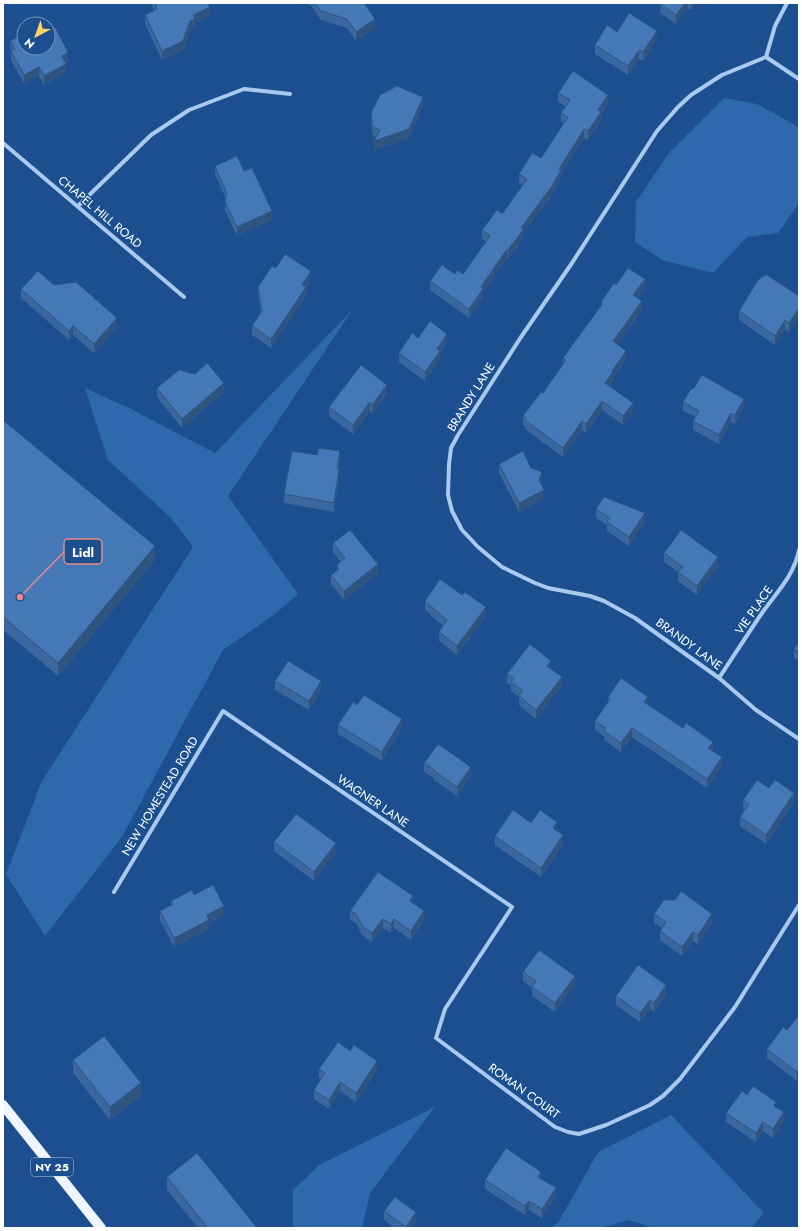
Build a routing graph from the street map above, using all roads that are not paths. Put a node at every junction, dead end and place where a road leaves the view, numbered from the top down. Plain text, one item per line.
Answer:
1 (787, 3) edge
2 (766, 57) junction
3 (799, 79) edge
4 (290, 94) dead end
5 (3, 143) edge
6 (78, 206) junction
7 (184, 296) dead end
8 (799, 550) edge
9 (719, 678) junction
10 (223, 711) joint
11 (799, 739) edge
12 (114, 892) dead end
13 (799, 905) edge
14 (512, 907) joint
15 (3, 1105) edge
16 (100, 1228) edge

1 - 2 street
2 - 3 street
2 - 9 street, BRANDY LANE
4 - 6 street
5 - 6 street, CHAPEL HILL ROAD
6 - 7 street, CHAPEL HILL ROAD
8 - 9 street, VIE PLACE
9 - 11 street, BRANDY LANE
10 - 12 street, NEW HOMESTEAD ROAD
10 - 14 street, WAGNER LANE
13 - 14 street, ROMAN COURT
15 - 16 main road, NY 25

